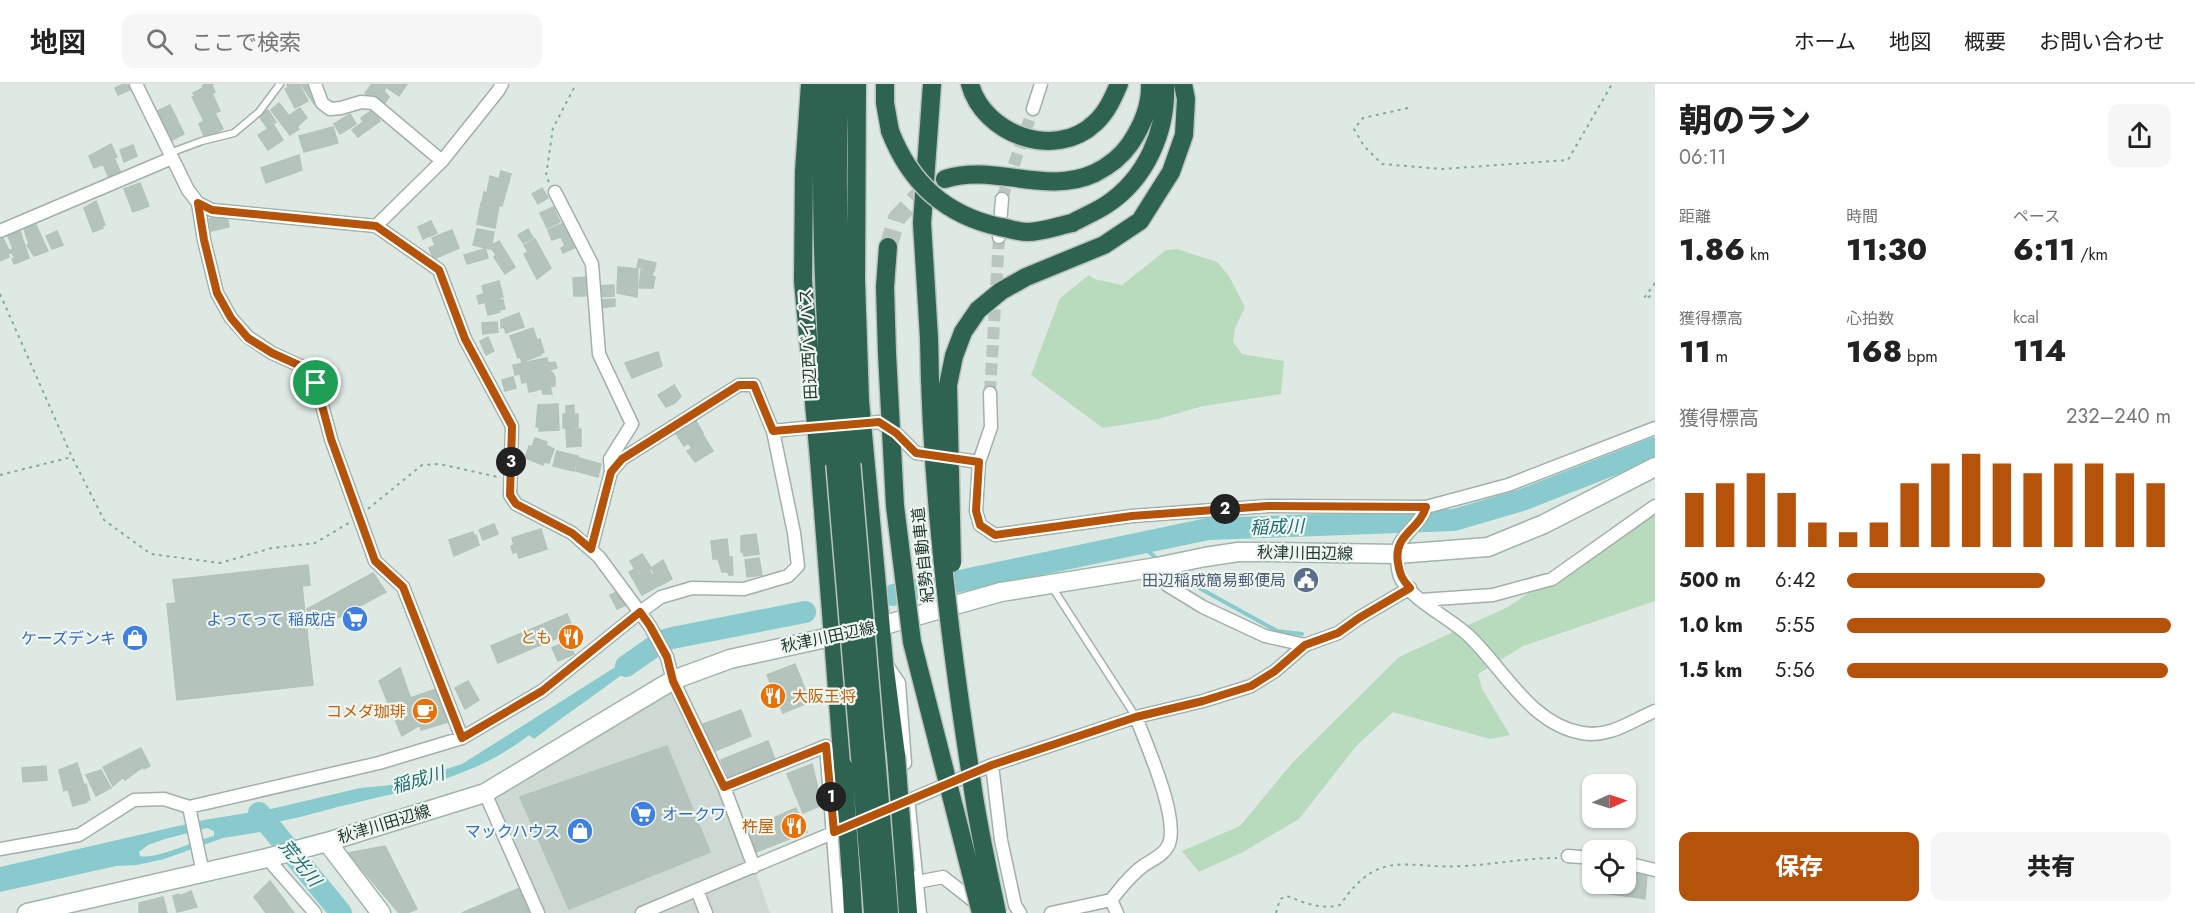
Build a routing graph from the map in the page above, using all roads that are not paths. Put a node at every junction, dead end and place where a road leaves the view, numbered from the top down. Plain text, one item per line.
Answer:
1 (136, 84) edge
2 (280, 84) edge
3 (315, 84) edge
4 (502, 84) edge
5 (810, 84) edge
6 (824, 84) edge
7 (840, 84) edge
8 (857, 84) edge
9 (885, 84) edge
10 (932, 84) edge
11 (970, 84) edge
12 (1041, 84) edge
13 (1119, 84) edge
14 (1150, 84) edge
15 (1165, 84) edge
16 (1183, 84) edge
17 (1033, 109) tunnel mouth
18 (172, 158) junction
19 (442, 161) junction
20 (945, 179) tunnel mouth
21 (555, 192) road end
22 (1002, 199) tunnel mouth
23 (198, 203) junction
24 (376, 226) junction
25 (0, 231) edge
26 (999, 237) tunnel mouth
27 (888, 247) tunnel mouth
28 (990, 393) tunnel mouth
29 (838, 402) junction
30 (1655, 428) edge
31 (773, 431) junction
32 (979, 462) junction
33 (1655, 467) edge
34 (611, 472) junction
35 (1655, 506) edge
36 (1425, 510) junction
37 (591, 549) junction
38 (1398, 550) junction
39 (1157, 567) junction
40 (1050, 584) junction
41 (1410, 588) junction
42 (1421, 600) junction
43 (640, 612) junction
44 (950, 616) junction
45 (857, 632) junction
46 (1305, 645) junction
47 (884, 662) junction
48 (673, 681) junction
49 (1655, 711) edge
50 (1136, 717) junction
51 (462, 738) junction
52 (992, 765) junction
53 (724, 787) junction
54 (485, 793) junction
55 (908, 801) junction
56 (189, 807) junction
57 (834, 832) junction
58 (327, 842) junction
59 (0, 849) edge
60 (1568, 856) road end
61 (1582, 857) edge
62 (267, 858) junction
63 (1636, 865) edge
64 (202, 866) junction
65 (754, 867) junction
66 (1655, 870) edge
67 (878, 874) junction
68 (911, 877) junction
69 (697, 890) junction
70 (1111, 900) junction
71 (27, 913) edge
72 (315, 913) edge
73 (381, 913) edge
74 (538, 913) edge
75 (642, 913) edge
76 (706, 913) edge
77 (838, 913) edge
78 (853, 913) edge
79 (873, 913) edge
80 (889, 913) edge
81 (908, 913) edge
82 (920, 913) edge
83 (981, 913) edge
84 (990, 913) edge
85 (997, 913) edge
86 (1020, 913) edge
87 (1051, 913) edge
88 (1117, 913) edge

1 - 18 street
2 - 18 lane
3 - 19 street
4 - 19 street
5 - 29 highway
6 - 29 highway, 田辺西バイパス
7 - 29 highway, 田辺西バイパス
8 - 29 highway
9 - 15 highway, bridge
10 - 44 highway, 紀勢自動車道, bridge
11 - 13 highway
12 - 17 street
14 - 20 highway
16 - 44 highway, bridge
18 - 23 street
18 - 25 street
19 - 24 street
21 - 34 street
22 - 26 street
23 - 24 street
23 - 51 street
24 - 37 street
27 - 83 highway, bridge
28 - 32 street
29 - 45 highway, 田辺西バイパス, bridge
29 - 45 highway, bridge
29 - 45 highway, bridge
30 - 36 street
31 - 32 street
31 - 34 street
31 - 43 street
32 - 36 street
33 - 38 main road, 秋津川田辺線
34 - 37 street
35 - 42 street
36 - 38 street
37 - 43 street
38 - 39 main road, 秋津川田辺線
38 - 41 street
39 - 40 main road, 秋津川田辺線
39 - 46 street
40 - 45 main road, 秋津川田辺線
40 - 50 lane
41 - 42 street
41 - 46 street
42 - 49 street
43 - 48 street
43 - 51 street
44 - 85 highway, 紀勢自動車道, bridge
45 - 47 highway
45 - 48 main road, 秋津川田辺線
45 - 67 highway, bridge
45 - 78 highway, bridge
46 - 50 street
47 - 55 street
47 - 68 highway, bridge
48 - 53 street
48 - 54 main road, 秋津川田辺線
50 - 52 street
50 - 70 street
51 - 56 street
52 - 55 street
52 - 86 street
53 - 57 street
53 - 65 street
54 - 58 main road, 秋津川田辺線
54 - 74 street
55 - 57 street
55 - 68 street
56 - 59 street
56 - 64 street
57 - 65 street
57 - 77 street
58 - 62 main road, 秋津川田辺線
58 - 73 main road
60 - 61 street
62 - 64 main road, 秋津川田辺線
62 - 72 street
63 - 66 street
64 - 71 main road, 秋津川田辺線
65 - 69 street
67 - 79 highway
67 - 80 highway
68 - 81 highway
68 - 82 street
68 - 84 street
69 - 75 street
69 - 76 street
70 - 87 street
70 - 88 street

